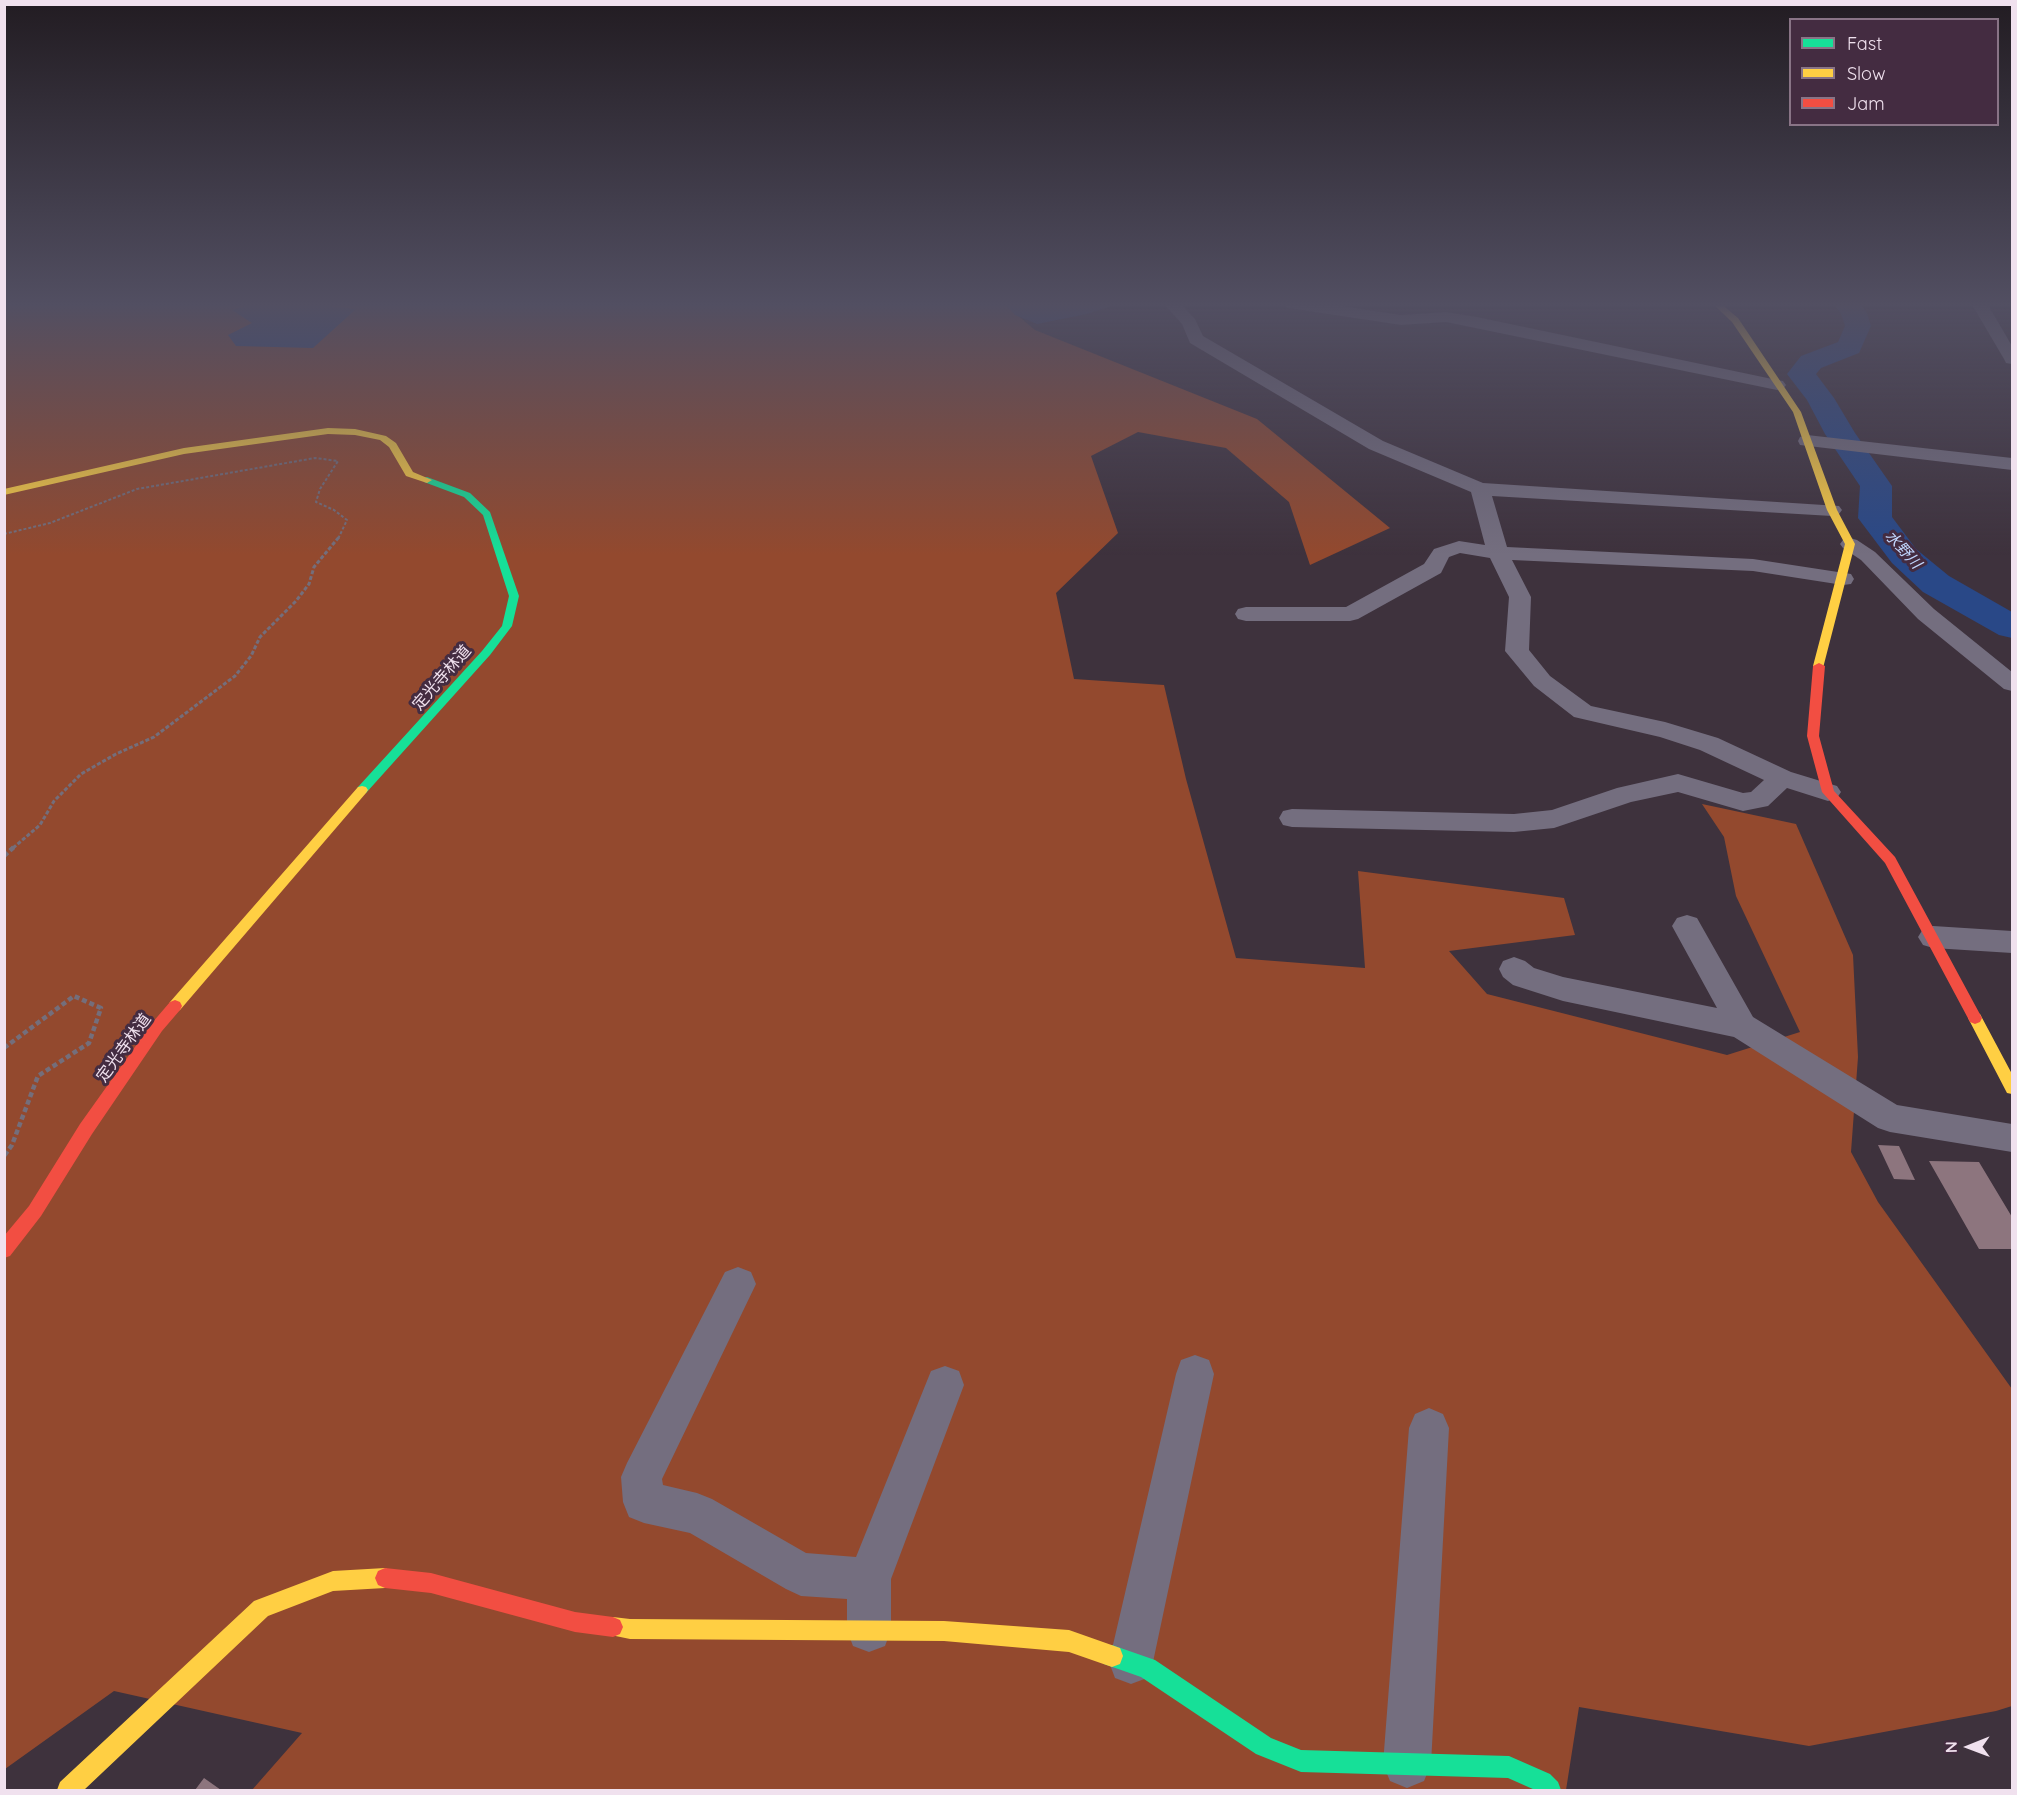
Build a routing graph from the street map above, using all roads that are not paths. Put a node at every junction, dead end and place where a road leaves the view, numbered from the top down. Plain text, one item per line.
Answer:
1 (1277, 387) edge
2 (1778, 387) edge
3 (1813, 442) junction
4 (2013, 464) edge
5 (1480, 489) junction
6 (4, 492) edge
7 (1832, 510) junction
8 (1850, 544) junction
9 (1498, 553) junction
10 (1843, 579) junction
11 (1246, 614) dead end
12 (2013, 684) edge
13 (1782, 778) junction
14 (1828, 792) junction
15 (1292, 818) dead end
16 (1687, 927) dead end
17 (1933, 937) junction
18 (2013, 942) edge
19 (1514, 969) dead end
20 (1742, 1026) junction
21 (2013, 1088) edge
22 (2013, 1138) edge
23 (4, 1250) edge
24 (738, 1284) dead end
25 (1195, 1374) dead end
26 (945, 1384) dead end
27 (1429, 1428) dead end
28 (869, 1579) junction
29 (869, 1630) junction
30 (1131, 1662) junction
31 (1407, 1764) junction
32 (68, 1791) edge
33 (1550, 1791) edge

1 - 5 street
2 - 3 street
3 - 4 street
3 - 7 street
5 - 7 street
5 - 9 street
6 - 23 street, 定光寺林道
7 - 8 street
8 - 10 street
8 - 12 street
9 - 10 street
9 - 11 street
9 - 13 street
10 - 14 street
13 - 14 street
13 - 15 street
14 - 17 street
16 - 20 street
17 - 18 street
17 - 21 street
19 - 20 street
20 - 22 street
24 - 28 street
25 - 30 street
26 - 28 street
27 - 31 street
28 - 29 street
29 - 30 street
29 - 32 street
30 - 31 street
31 - 33 street

